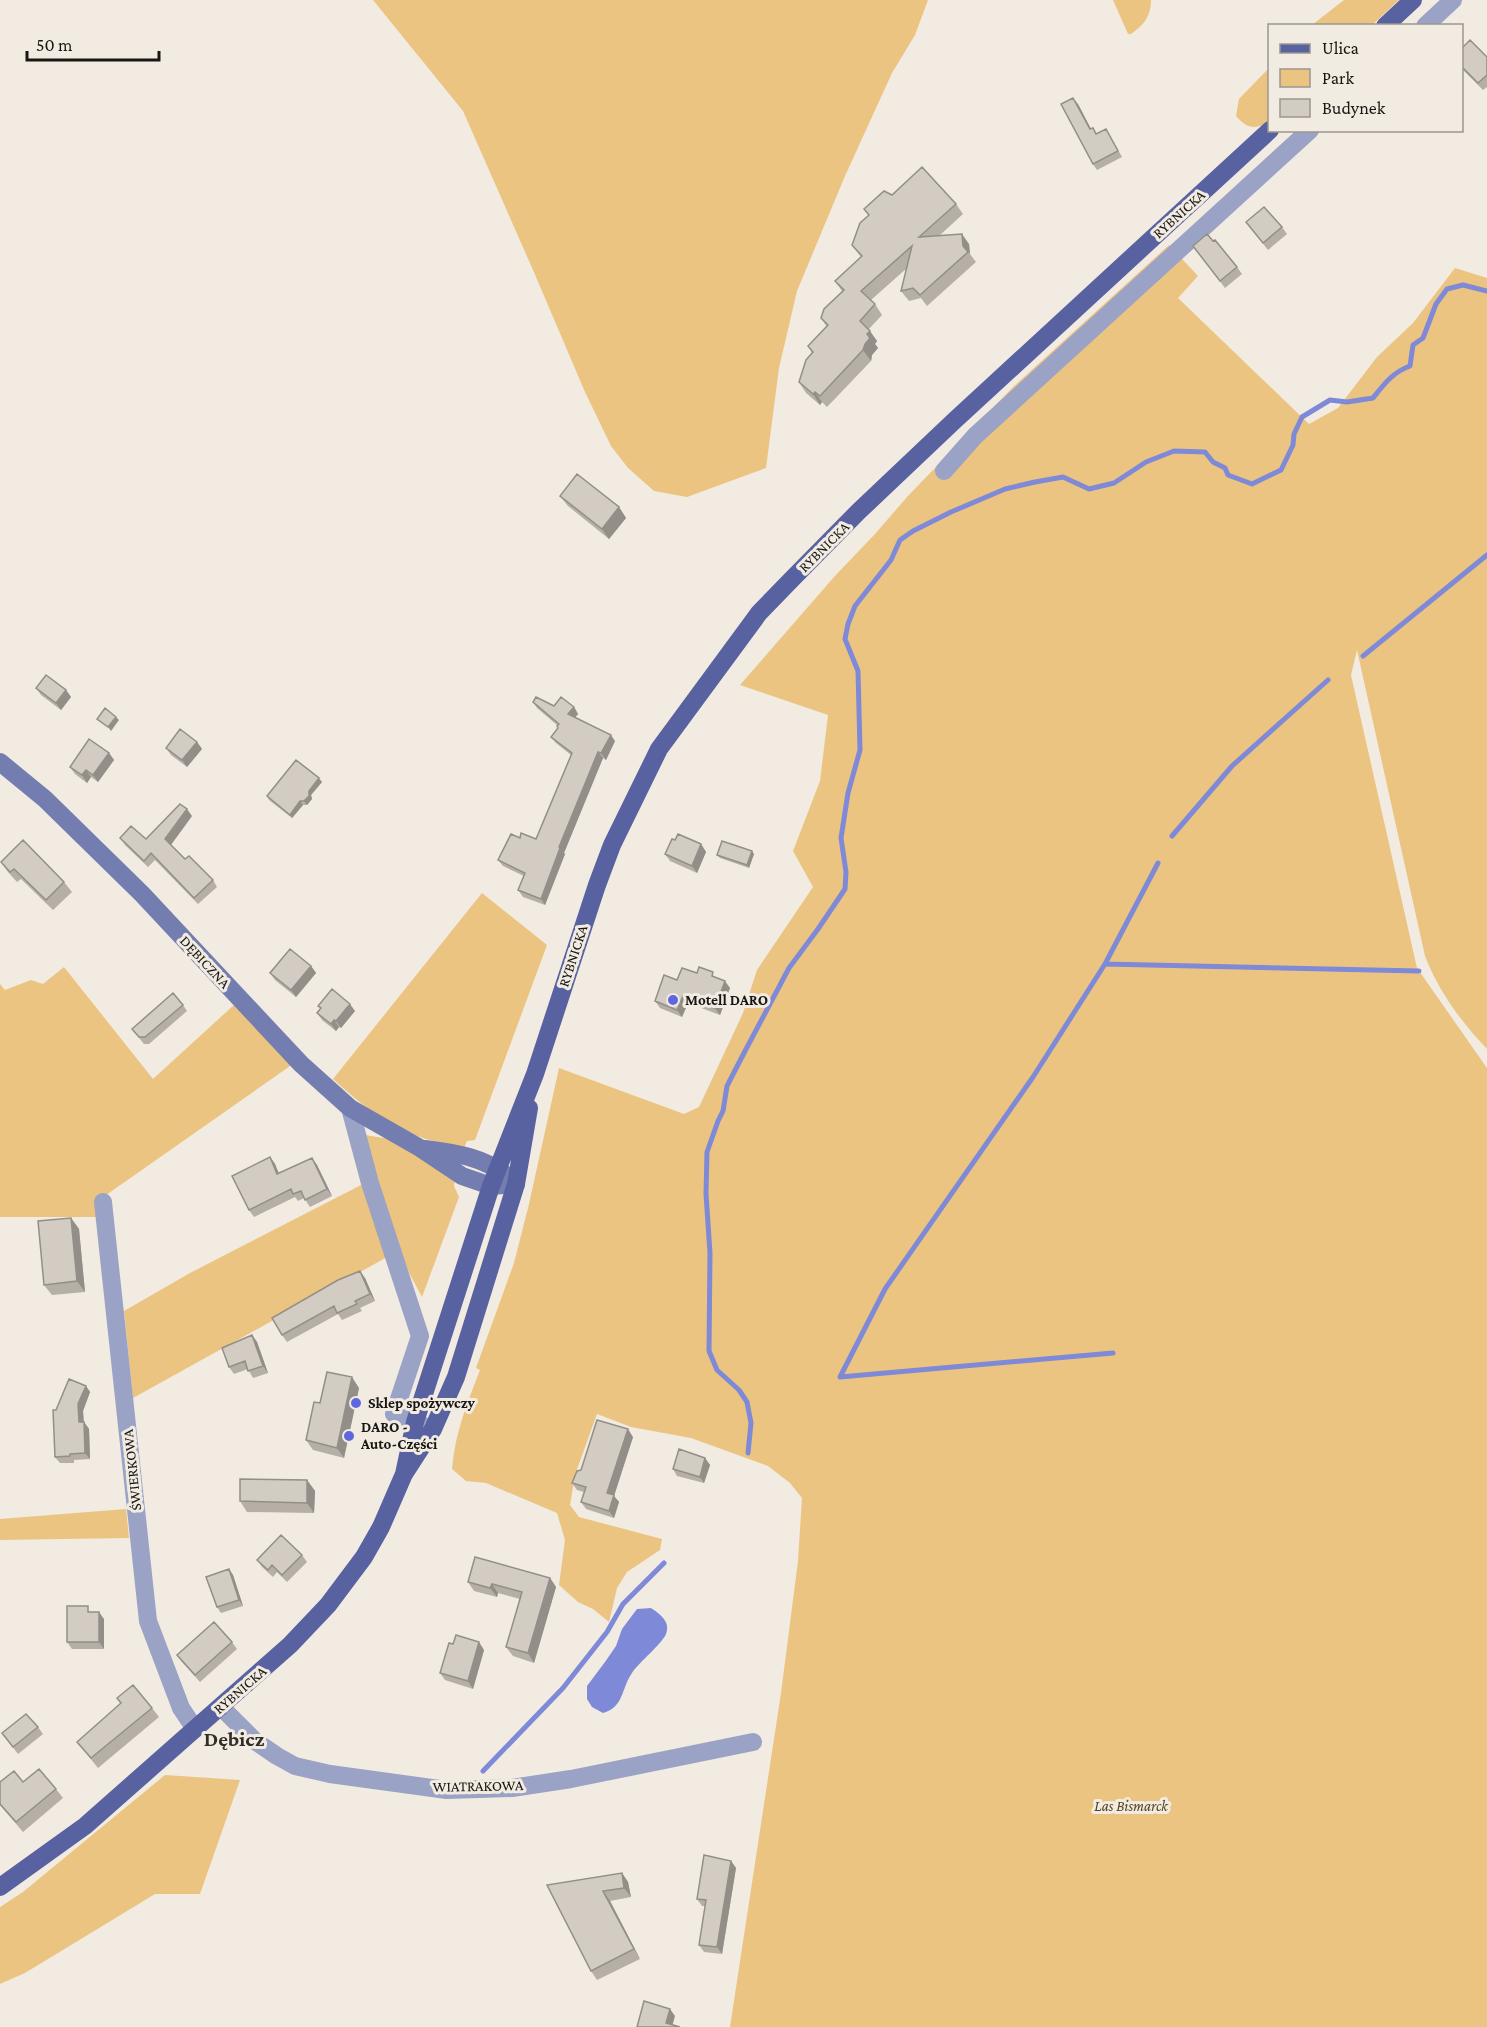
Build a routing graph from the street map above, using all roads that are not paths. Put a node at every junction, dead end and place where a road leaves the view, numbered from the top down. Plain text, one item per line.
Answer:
1 (1413, 0) edge
2 (1453, 0) edge
3 (1387, 24) edge
4 (1427, 24) edge
5 (1268, 132) edge
6 (1308, 132) edge
7 (944, 471) dead end
8 (0, 762) edge
9 (535, 1074) junction
10 (350, 1108) junction
11 (420, 1148) junction
12 (497, 1168) junction
13 (516, 1184) junction
14 (491, 1186) junction
15 (103, 1202) dead end
16 (415, 1422) junction
17 (433, 1430) junction
18 (404, 1474) junction
19 (221, 1707) junction
20 (195, 1729) junction
21 (753, 1742) dead end
22 (0, 1887) edge

1 - 3 main road
2 - 4 street
5 - 9 main road, RYBNICKA
6 - 7 street
8 - 10 street, DĘBICZNA
9 - 12 main road, RYBNICKA
9 - 13 main road, RYBNICKA
10 - 11 street, DĘBICZNA
10 - 16 street
11 - 12 street, DĘBICZNA
11 - 14 street, DĘBICZNA
12 - 13 street, DĘBICZNA
12 - 14 main road, RYBNICKA
13 - 14 street, DĘBICZNA
13 - 17 main road, RYBNICKA
14 - 16 main road, RYBNICKA
15 - 20 street, ŚWIERKOWA
16 - 17 street
16 - 18 main road, RYBNICKA
17 - 18 main road, RYBNICKA
18 - 19 main road, RYBNICKA
19 - 20 main road, RYBNICKA
19 - 21 street, WIATRAKOWA
20 - 22 main road, RYBNICKA

